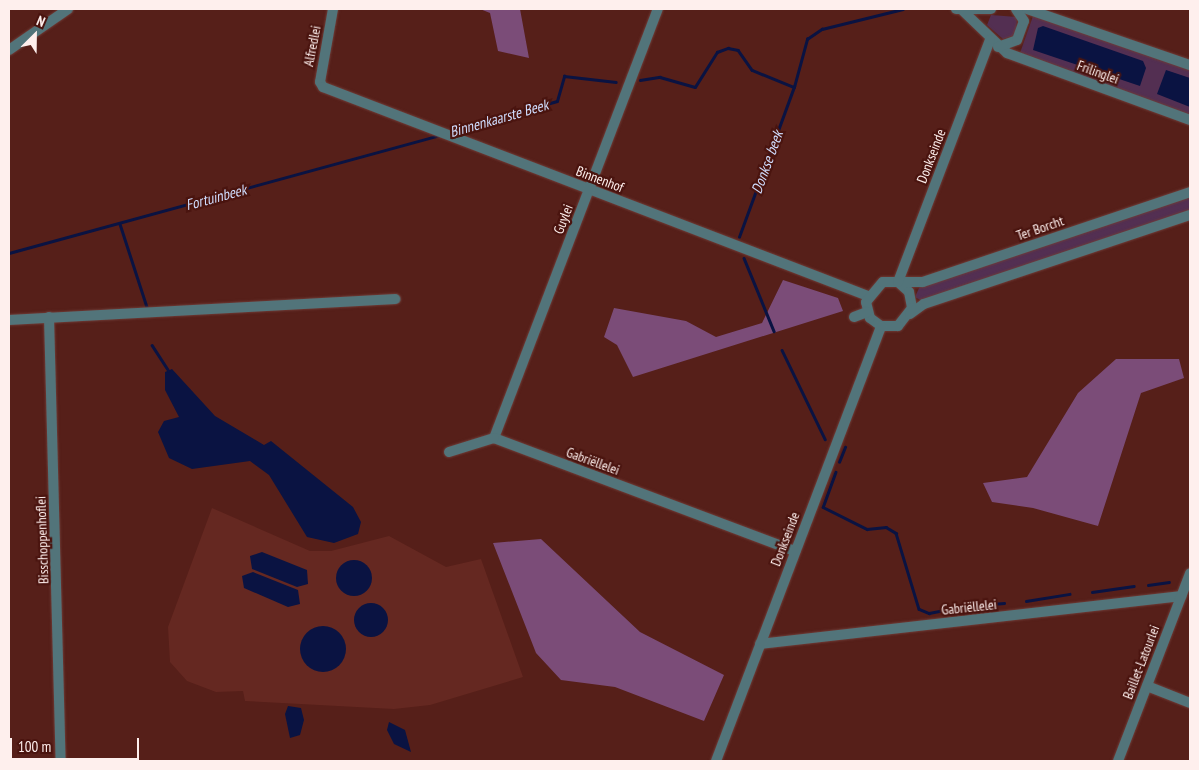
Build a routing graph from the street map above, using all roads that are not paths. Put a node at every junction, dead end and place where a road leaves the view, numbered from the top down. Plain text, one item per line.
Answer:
1 (68, 9) edge
2 (333, 9) edge
3 (658, 9) edge
4 (991, 9) edge
5 (1016, 9) edge
6 (1027, 9) edge
7 (959, 10) edge
8 (994, 44) junction
9 (9, 50) edge
10 (1190, 65) edge
11 (323, 87) joint
12 (1190, 120) edge
13 (589, 189) junction
14 (1190, 192) edge
15 (1190, 215) edge
16 (898, 282) junction
17 (868, 296) junction
18 (395, 299) dead end
19 (867, 312) junction
20 (910, 314) junction
21 (49, 317) junction
22 (854, 317) dead end
23 (9, 320) edge
24 (881, 326) junction
25 (494, 438) junction
26 (449, 452) dead end
27 (795, 550) junction
28 (1190, 573) edge
29 (1181, 596) junction
30 (760, 644) junction
31 (1146, 686) junction
32 (1190, 703) edge
33 (61, 761) edge
34 (716, 761) edge
35 (1118, 761) edge

1 - 9 street
2 - 11 street, Alfredlei
3 - 13 street, Guylei
4 - 7 street, Frilinglei
5 - 8 street
6 - 10 street
7 - 8 street, Frilinglei
8 - 12 street, Frilinglei
8 - 16 street, Donkseinde
11 - 13 street, Binnenhof
13 - 17 street, Binnenhof
13 - 25 street, Guylei
14 - 16 street, Ter Borcht
15 - 20 street
16 - 17 street
16 - 20 street
17 - 19 street
18 - 21 street
19 - 22 street
19 - 24 street
20 - 24 street
21 - 23 street
21 - 33 street, Bisschoppenhoflei
24 - 27 street, Donkseinde
25 - 26 street
25 - 27 street, Gabriëllelei
27 - 30 street, Donkseinde
28 - 29 street, Baillet-Latourlei
29 - 30 street, Gabriëllelei
29 - 31 street, Baillet-Latourlei
30 - 34 street, Donkseinde
31 - 32 street
31 - 35 street, Baillet-Latourlei

